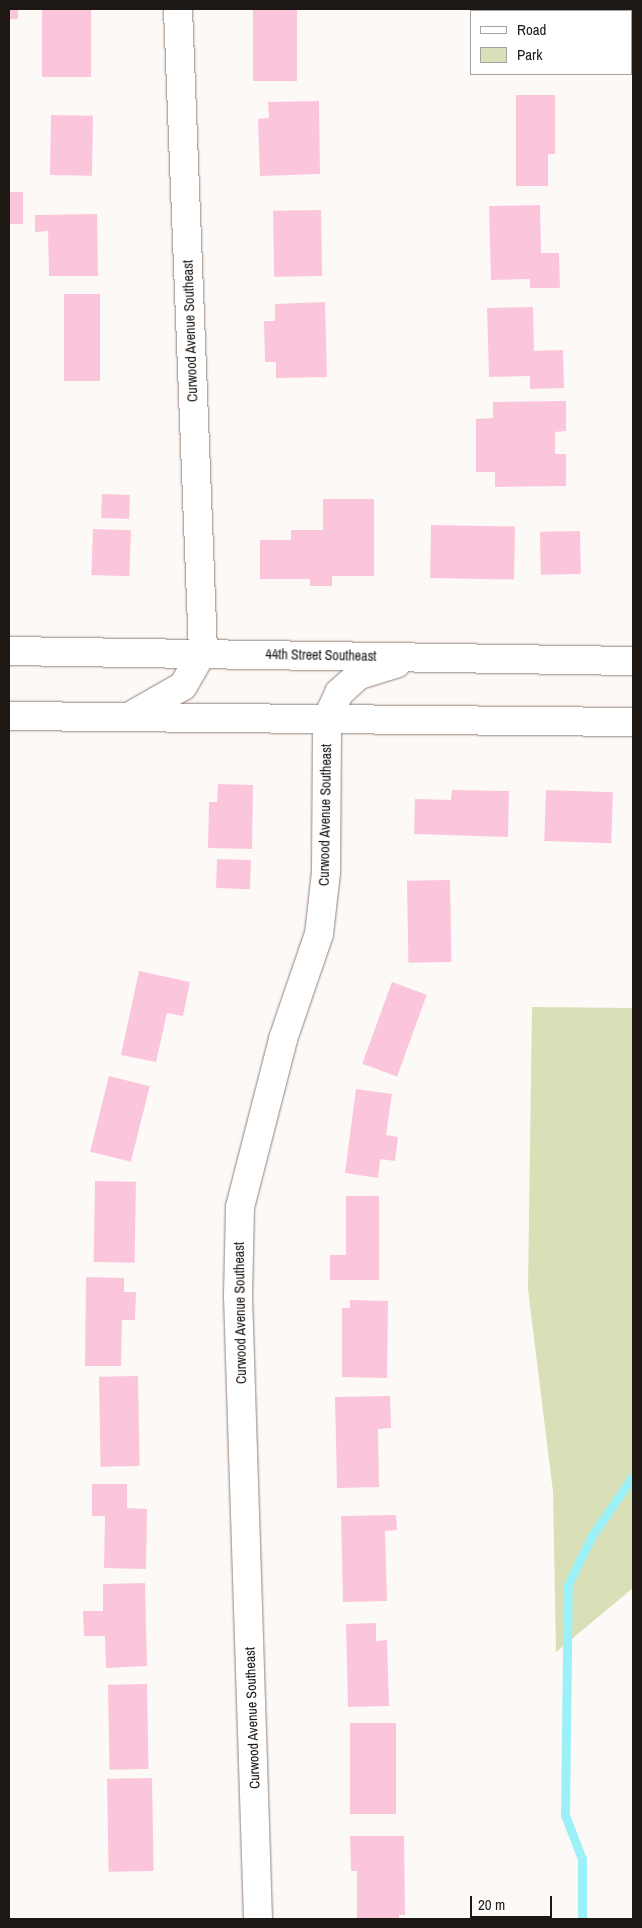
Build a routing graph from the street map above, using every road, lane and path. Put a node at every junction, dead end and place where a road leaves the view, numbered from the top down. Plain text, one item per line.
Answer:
1 (178, 9) edge
2 (9, 651) edge
3 (203, 652) junction
4 (430, 657) junction
5 (633, 661) edge
6 (9, 716) edge
7 (128, 717) junction
8 (327, 719) junction
9 (633, 722) edge
10 (258, 1919) edge

1 - 3 street, Curwood Avenue Southeast
2 - 3 street, 44th Street Southeast
3 - 4 street, 44th Street Southeast
3 - 7 street
4 - 5 street, 44th Street Southeast
4 - 8 street
6 - 7 street
7 - 8 street
8 - 9 street
8 - 10 street, Curwood Avenue Southeast

